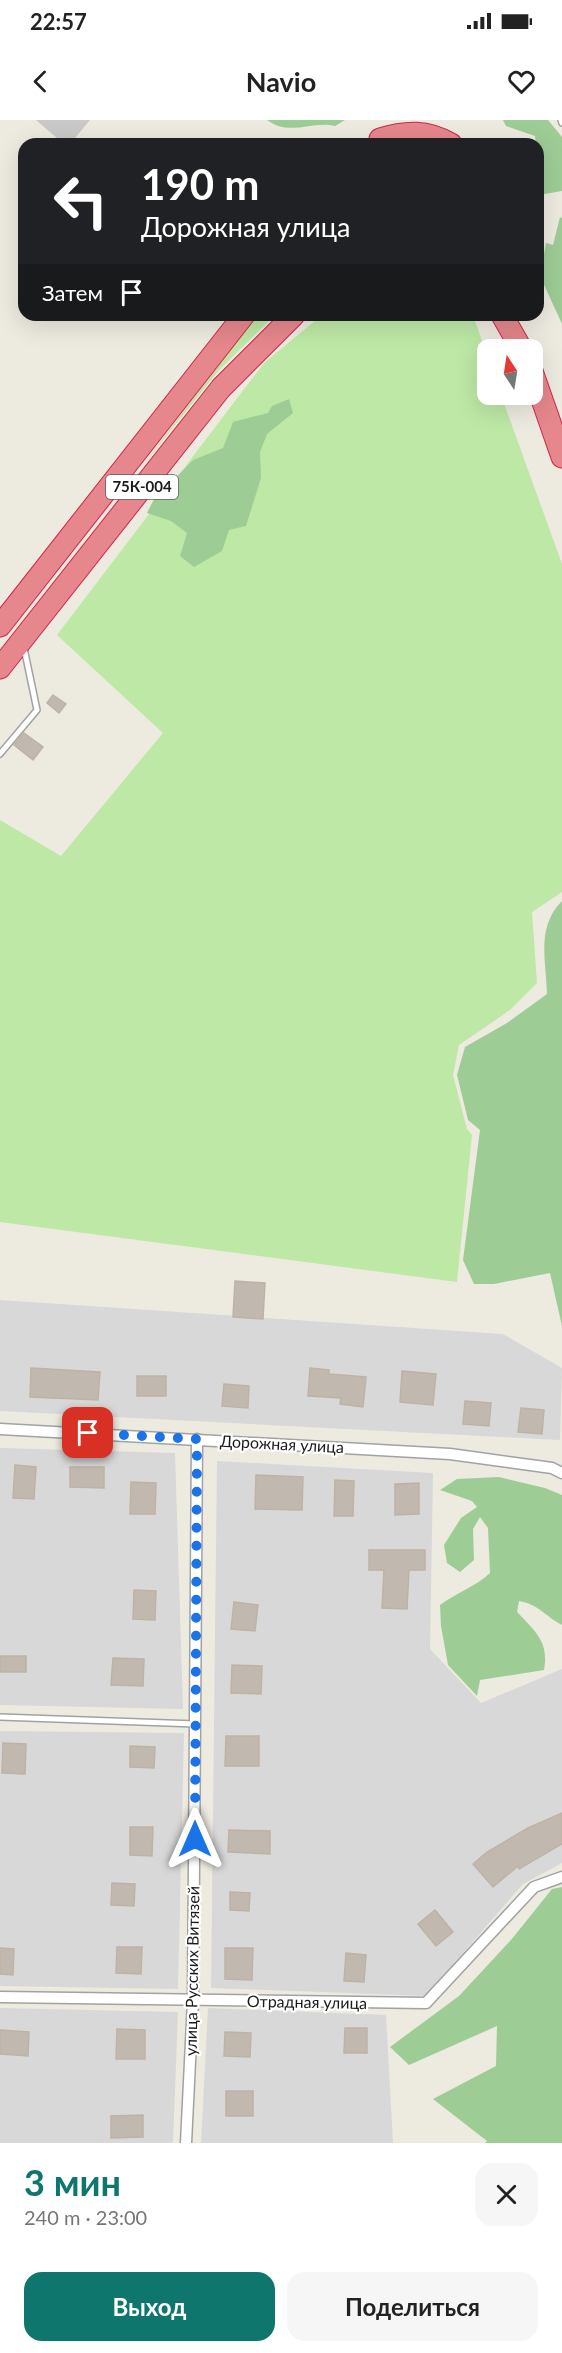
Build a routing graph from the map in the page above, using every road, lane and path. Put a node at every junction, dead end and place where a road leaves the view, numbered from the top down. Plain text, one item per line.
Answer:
1 (447, 120) edge
2 (382, 134) edge
3 (437, 138) edge
4 (452, 138) edge
5 (239, 321) edge
6 (288, 321) edge
7 (506, 321) edge
8 (515, 321) edge
9 (517, 339) edge
10 (521, 339) edge
11 (543, 403) edge
12 (562, 457) edge
13 (0, 626) edge
14 (22, 639) junction
15 (0, 668) edge
16 (0, 754) edge
17 (0, 1429) edge
18 (197, 1439) junction
19 (562, 1473) edge
20 (0, 1717) edge
21 (196, 1724) junction
22 (562, 1876) edge
23 (0, 1997) edge
24 (193, 2001) junction
25 (186, 2143) edge

1 - 4 highway
2 - 3 highway
5 - 13 highway, 75К-004
6 - 14 highway, 75К-004
7 - 9 highway
8 - 10 highway
11 - 12 highway
14 - 15 highway, 75К-004
14 - 16 lane
17 - 18 street, Дорожная улица
18 - 19 street, Дорожная улица
18 - 21 street, улица Русских Витязей
20 - 21 lane
21 - 24 street, улица Русских Витязей
22 - 24 street, Отрадная улица
23 - 24 street, Отрадная улица
24 - 25 street, улица Русских Витязей

